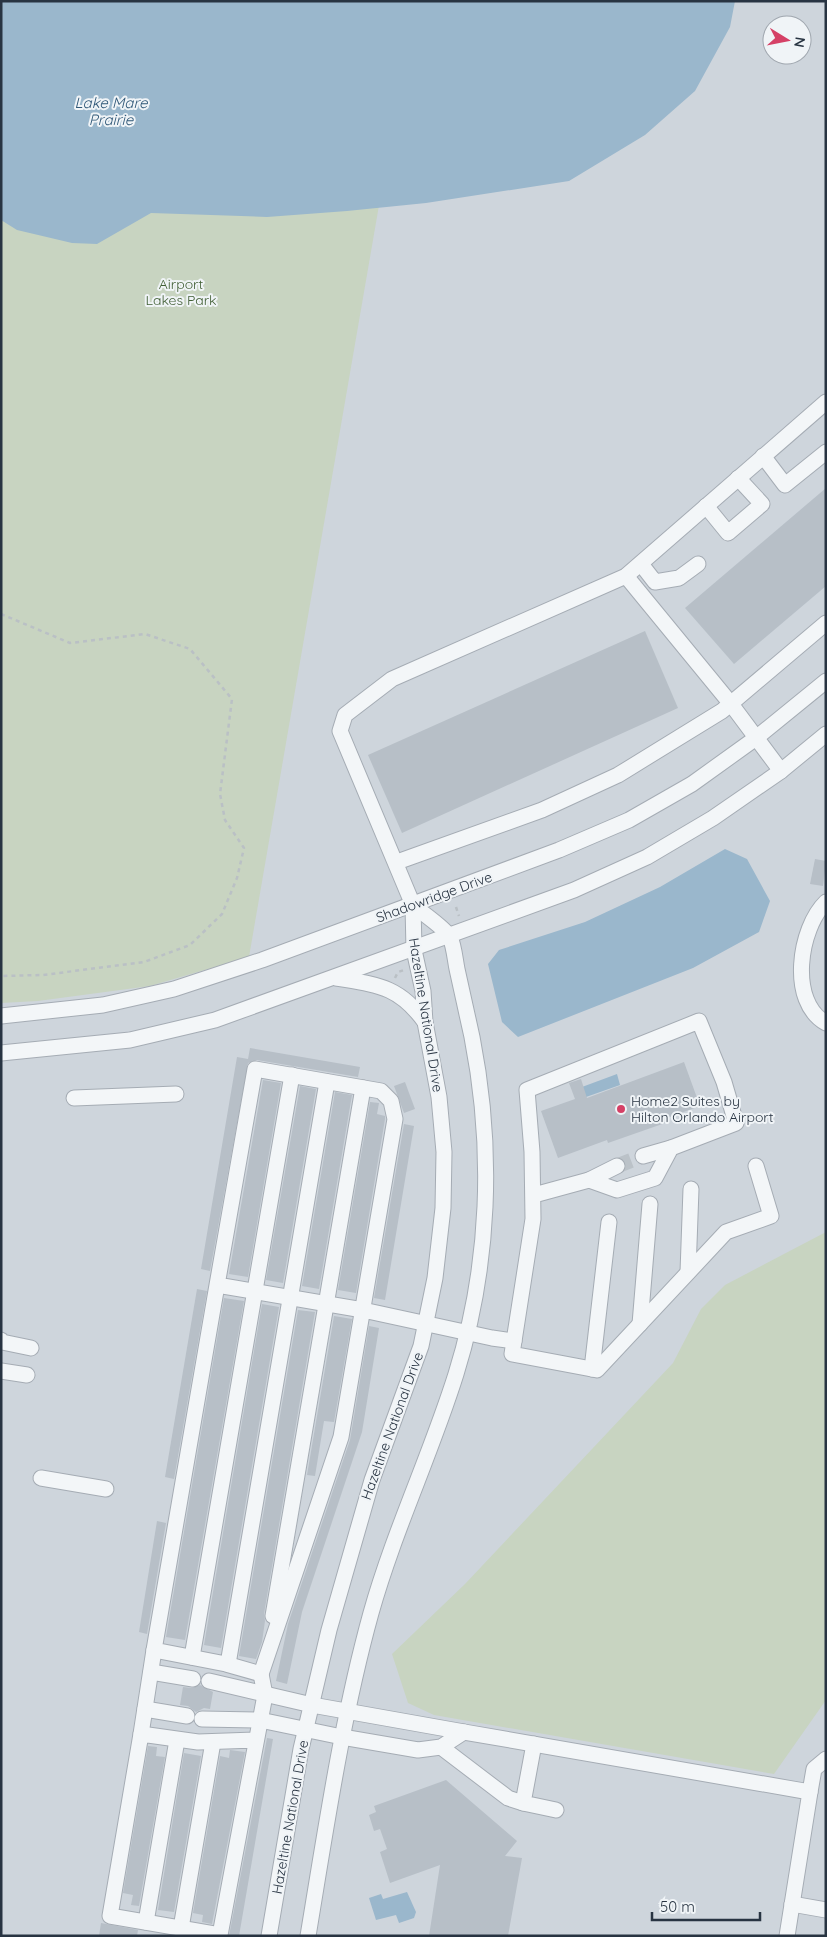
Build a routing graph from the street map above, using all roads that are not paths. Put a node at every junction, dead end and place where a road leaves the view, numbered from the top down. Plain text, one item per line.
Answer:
1 (826, 402) edge
2 (826, 452) edge
3 (763, 456) junction
4 (738, 478) junction
5 (706, 506) junction
6 (641, 564) junction
7 (698, 564) dead end
8 (626, 576) junction
9 (826, 623) edge
10 (826, 681) edge
11 (731, 704) junction
12 (826, 734) edge
13 (756, 738) junction
14 (781, 771) junction
15 (397, 862) junction
16 (826, 902) edge
17 (413, 906) junction
18 (449, 936) junction
19 (414, 950) junction
20 (334, 978) junction
21 (1, 1016) edge
22 (426, 1022) junction
23 (826, 1023) edge
24 (1, 1053) edge
25 (292, 1075) junction
26 (327, 1082) junction
27 (362, 1088) junction
28 (176, 1094) dead end
29 (74, 1098) dead end
30 (671, 1148) junction
31 (643, 1156) tunnel mouth
32 (617, 1166) tunnel mouth
33 (756, 1166) dead end
34 (589, 1180) junction
35 (690, 1190) dead end
36 (534, 1195) junction
37 (650, 1204) dead end
38 (609, 1222) dead end
39 (688, 1272) junction
40 (218, 1285) junction
41 (255, 1292) junction
42 (290, 1298) junction
43 (326, 1304) junction
44 (363, 1310) junction
45 (426, 1324) junction
46 (640, 1324) junction
47 (467, 1333) junction
48 (1, 1340) edge
49 (514, 1340) junction
50 (31, 1348) dead end
51 (592, 1369) junction
52 (1, 1371) edge
53 (27, 1375) dead end
54 (41, 1478) dead end
55 (106, 1489) dead end
56 (154, 1650) junction
57 (192, 1657) junction
58 (228, 1664) junction
59 (263, 1669) junction
60 (151, 1672) junction
61 (193, 1679) dead end
62 (209, 1681) dead end
63 (265, 1695) junction
64 (312, 1705) junction
65 (145, 1709) junction
66 (347, 1712) junction
67 (186, 1716) dead end
68 (202, 1719) dead end
69 (260, 1720) junction
70 (306, 1729) junction
71 (464, 1732) junction
72 (141, 1734) junction
73 (342, 1737) junction
74 (177, 1740) junction
75 (255, 1740) junction
76 (213, 1742) junction
77 (534, 1744) junction
78 (441, 1747) junction
79 (826, 1760) edge
80 (810, 1792) junction
81 (523, 1803) junction
82 (556, 1810) dead end
83 (792, 1904) junction
84 (826, 1910) edge
85 (146, 1922) junction
86 (182, 1928) junction
87 (270, 1936) edge
88 (308, 1936) edge
89 (787, 1936) edge

1 - 3 street
2 - 3 street
3 - 4 street
4 - 5 street
4 - 5 street
5 - 6 street
6 - 7 street
6 - 8 street
8 - 11 street
8 - 15 street
9 - 11 street
10 - 13 street, Shadowridge Drive
11 - 13 street
11 - 15 street
12 - 14 street
13 - 14 street
13 - 17 street, Shadowridge Drive
14 - 18 street
15 - 17 street
16 - 23 street
17 - 18 street, Hazeltine National Drive
17 - 19 street, Hazeltine National Drive
17 - 21 street, Shadowridge Drive
18 - 19 street
18 - 47 street
19 - 20 street
19 - 22 street, Hazeltine National Drive
20 - 22 street
20 - 24 street
22 - 45 street, Hazeltine National Drive
25 - 26 street
25 - 40 street
25 - 41 street
26 - 27 street
26 - 42 street
27 - 43 street
27 - 44 street
28 - 29 street
30 - 31 street
30 - 34 street
30 - 36 street
32 - 34 street
33 - 39 street
34 - 36 street
35 - 39 street
36 - 49 street
37 - 46 street
38 - 51 street
39 - 46 street
40 - 41 street
40 - 56 street
41 - 42 street
41 - 57 street
42 - 43 street
42 - 58 street
43 - 44 street
43 - 59 street
44 - 45 street
44 - 59 street
45 - 47 street
45 - 64 street, Hazeltine National Drive
46 - 51 street
47 - 49 street
47 - 66 street
48 - 50 street
49 - 51 street
52 - 53 street
54 - 55 street
56 - 57 street
56 - 60 street
57 - 58 street
58 - 59 street
59 - 63 street
60 - 61 street
60 - 65 street
62 - 63 street
63 - 64 street
63 - 69 street
64 - 66 street
64 - 70 street, Hazeltine National Drive
65 - 67 street
65 - 72 street
66 - 71 street
66 - 73 street
68 - 69 street
69 - 70 street
69 - 75 street
70 - 73 street
70 - 87 street, Hazeltine National Drive
71 - 77 street
71 - 78 street
72 - 74 street
72 - 85 street
73 - 78 street
73 - 88 street
74 - 76 street
74 - 85 street
75 - 76 street
75 - 86 street
76 - 86 street
77 - 80 street
77 - 81 street
78 - 81 street
79 - 80 street
80 - 83 street
81 - 82 street
83 - 84 street
83 - 89 street
85 - 86 street

